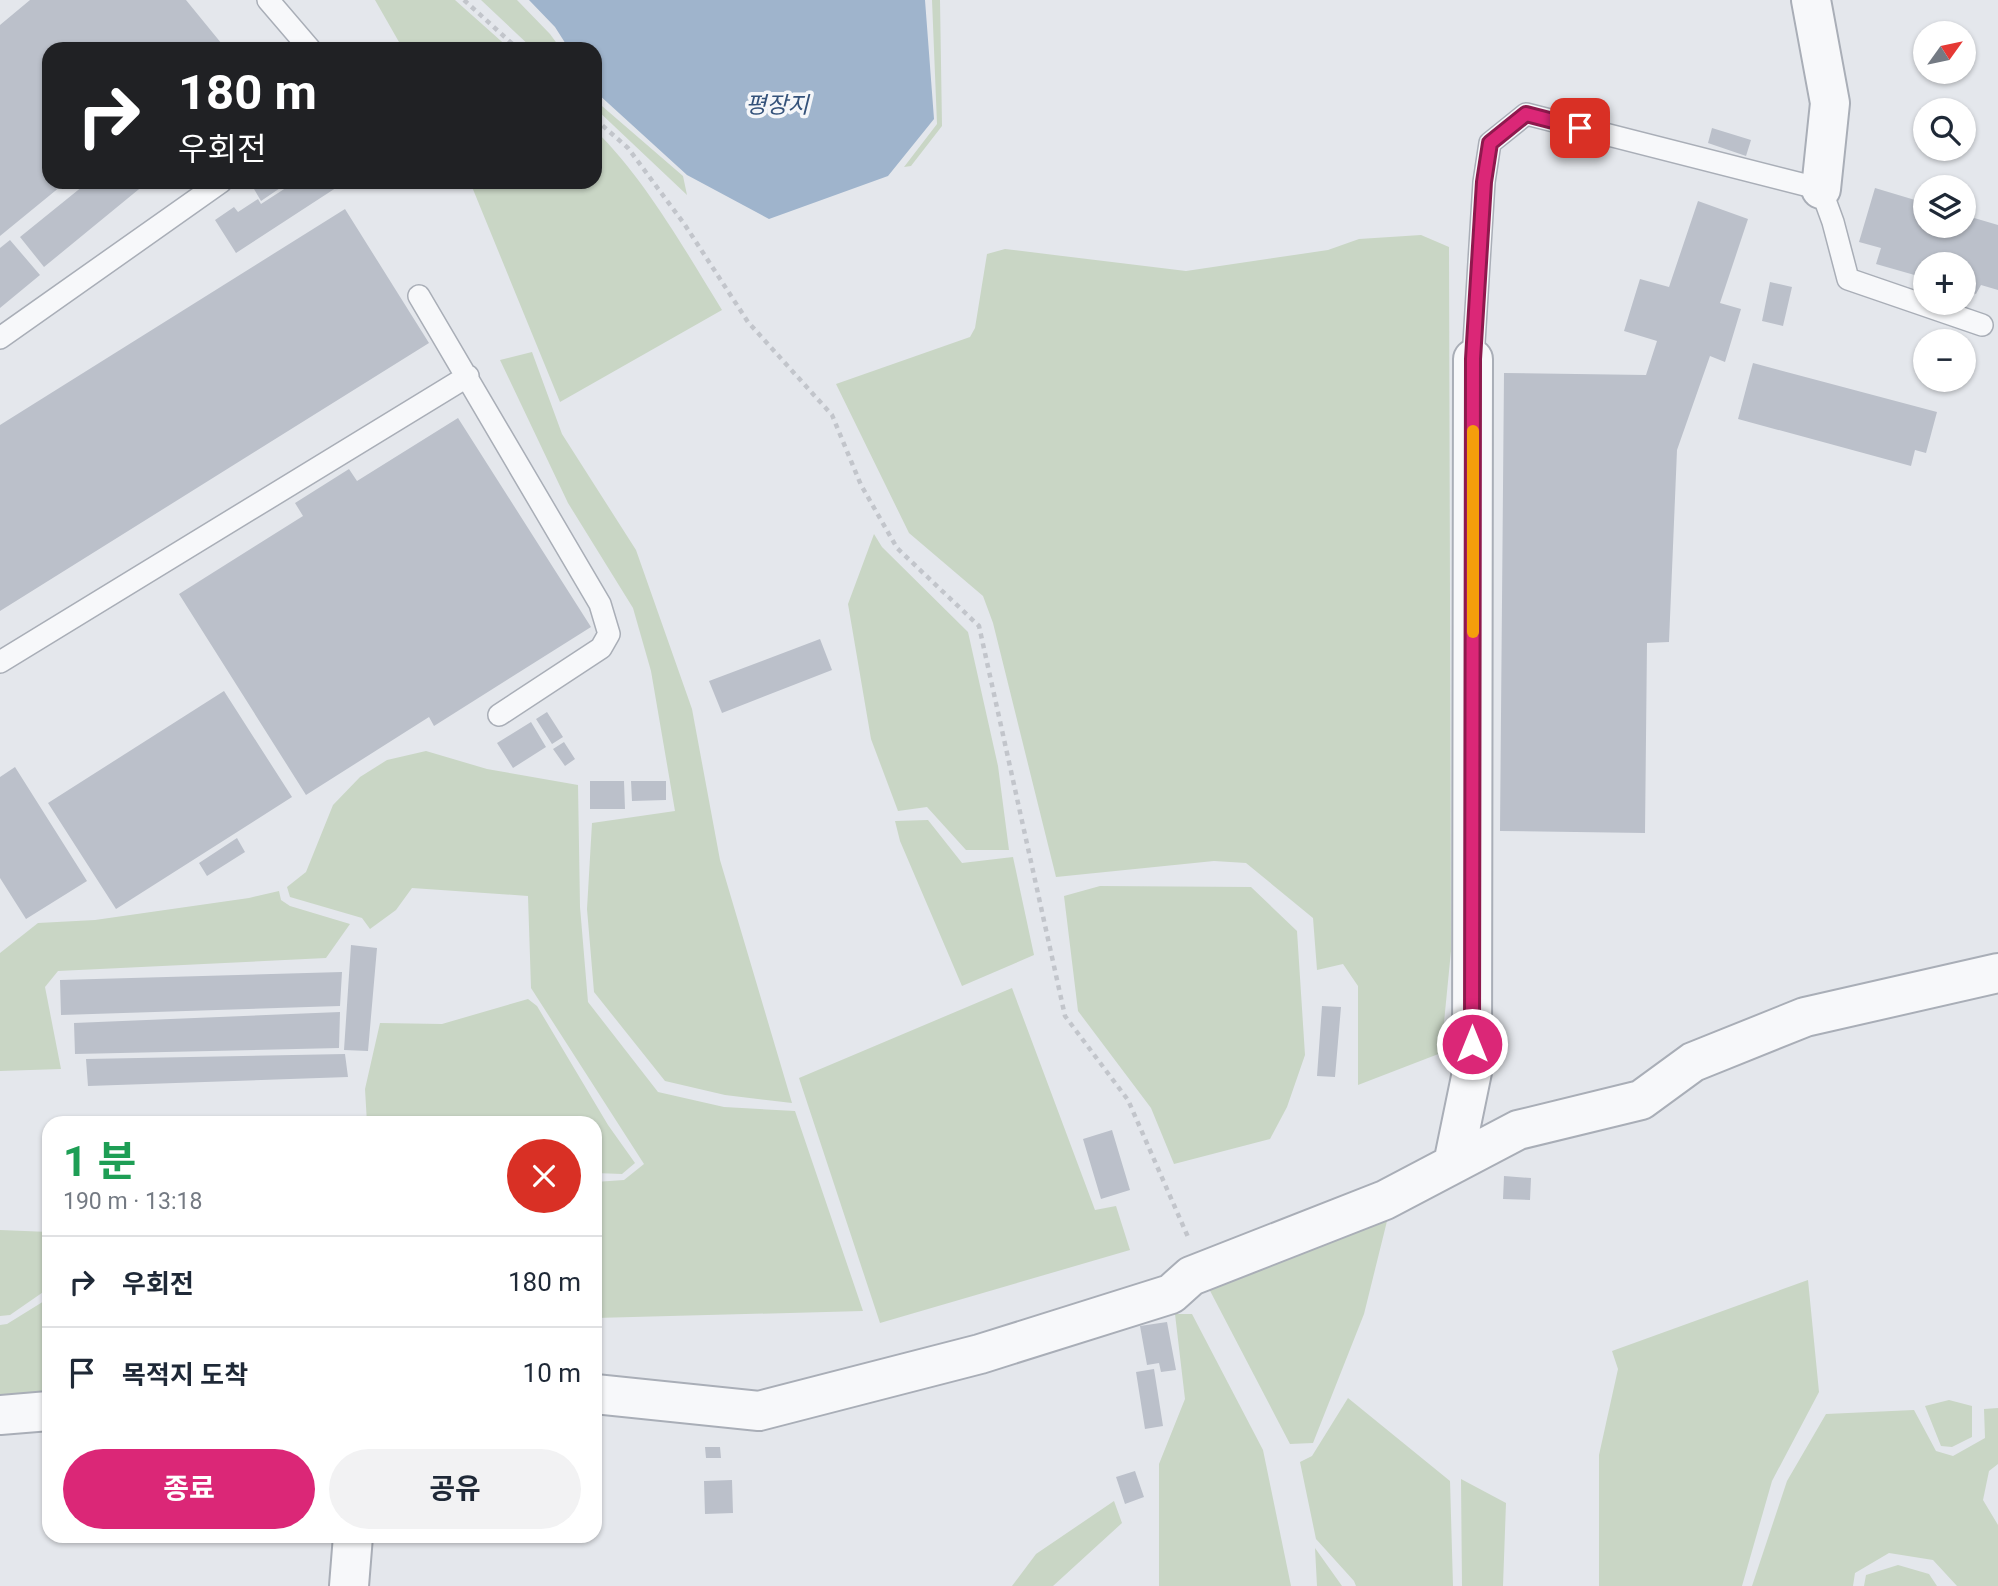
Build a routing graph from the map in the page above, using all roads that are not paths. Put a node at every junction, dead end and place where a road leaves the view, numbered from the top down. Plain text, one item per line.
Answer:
1 (268, 0) edge
2 (1811, 0) edge
3 (304, 42) edge
4 (211, 189) edge
5 (1821, 189) junction
6 (419, 296) dead end
7 (1982, 325) dead end
8 (0, 338) edge
9 (1473, 359) joint
10 (468, 376) junction
11 (0, 662) edge
12 (499, 715) dead end
13 (1998, 973) edge
14 (1453, 1164) junction
15 (602, 1395) edge
16 (42, 1412) edge
17 (0, 1415) edge
18 (352, 1543) edge
19 (349, 1586) edge

1 - 3 lane
2 - 5 street
4 - 8 lane
5 - 7 lane
5 - 9 lane
6 - 10 lane
9 - 14 street
10 - 11 lane
10 - 12 lane
13 - 14 street
14 - 15 street
16 - 17 street
18 - 19 street

